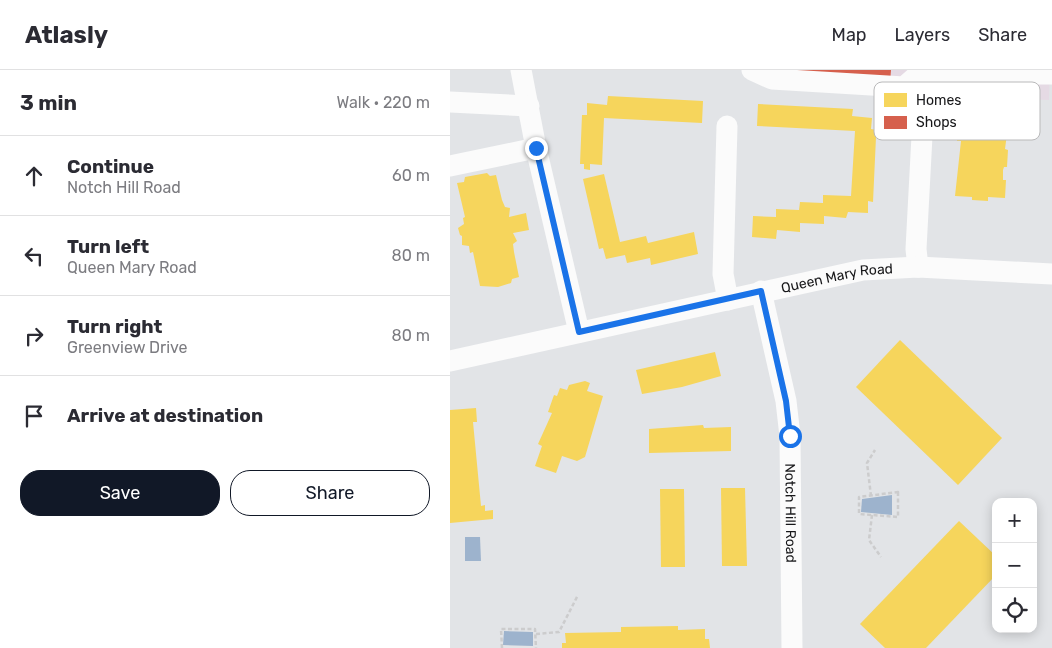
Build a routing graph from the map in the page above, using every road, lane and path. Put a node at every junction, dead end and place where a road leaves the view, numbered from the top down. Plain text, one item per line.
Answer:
1 (521, 70) edge
2 (752, 70) edge
3 (1029, 70) edge
4 (1035, 70) edge
5 (920, 72) edge
6 (1052, 74) edge
7 (909, 82) edge
8 (874, 85) edge
9 (450, 102) edge
10 (529, 106) junction
11 (727, 126) dead end
12 (922, 140) edge
13 (536, 148) junction
14 (450, 166) edge
15 (918, 267) junction
16 (1052, 274) edge
17 (761, 291) junction
18 (728, 300) junction
19 (579, 332) junction
20 (450, 361) edge
21 (875, 450) dead end
22 (871, 496) junction
23 (872, 515) junction
24 (881, 557) dead end
25 (578, 595) dead end
26 (536, 634) junction
27 (502, 648) edge
28 (536, 648) edge
29 (792, 648) edge

1 - 10 street
2 - 8 street
3 - 5 street
4 - 6 street
5 - 7 street
9 - 10 street
10 - 13 street
11 - 18 street
12 - 15 street
13 - 14 street
13 - 19 street
15 - 16 street, Queen Mary Road
15 - 17 street, Queen Mary Road
17 - 18 street, Queen Mary Road
17 - 29 street, Notch Hill Road
18 - 19 street, Queen Mary Road
19 - 20 street, Queen Mary Road
21 - 22 path
22 - 23 path
22 - 23 path
23 - 24 path
25 - 26 path
26 - 27 path
26 - 28 path

